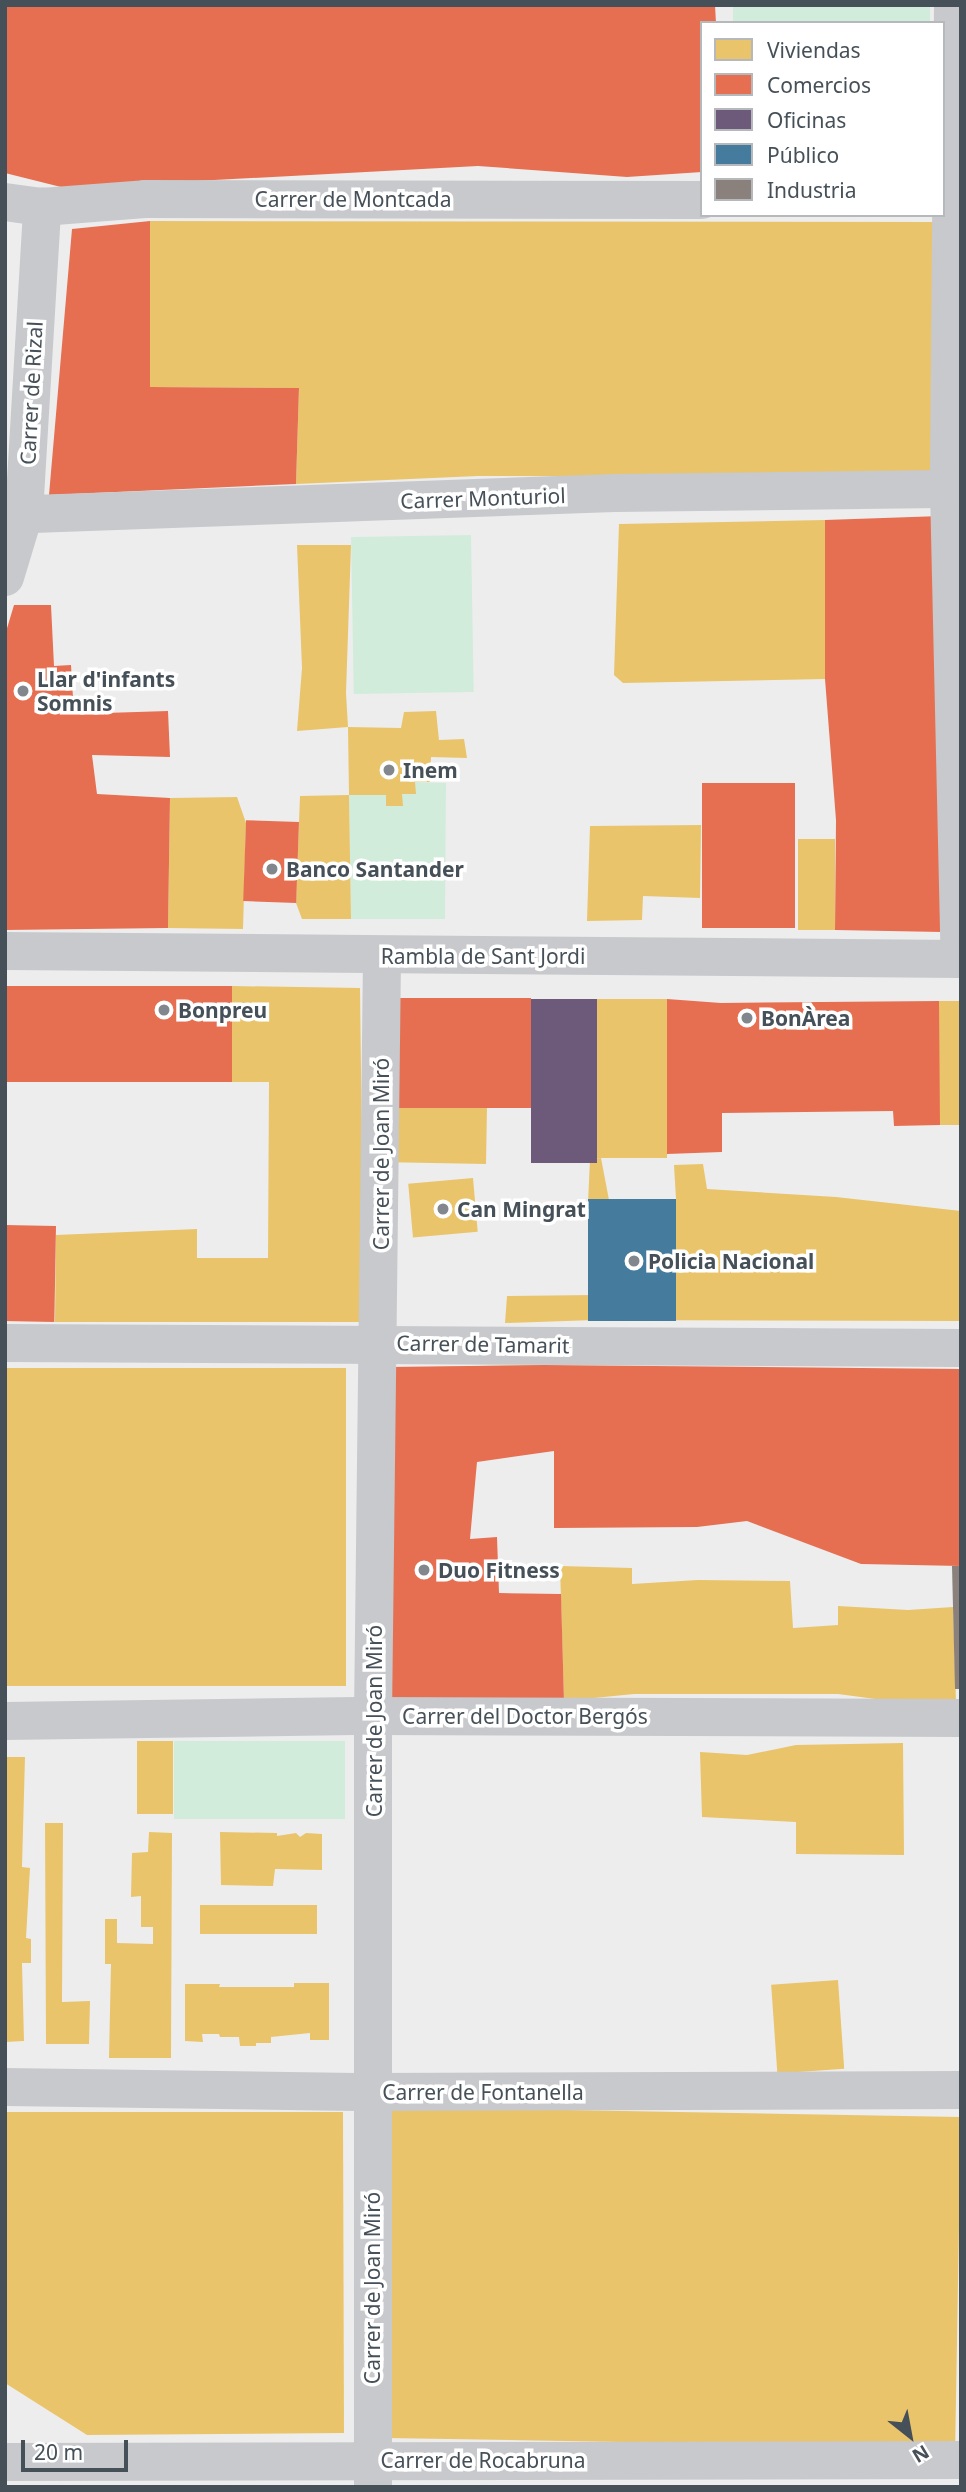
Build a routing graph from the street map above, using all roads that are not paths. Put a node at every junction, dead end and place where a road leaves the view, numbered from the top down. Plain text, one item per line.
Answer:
1 (953, 5) edge
2 (961, 6) edge
3 (700, 201) edge
4 (5, 202) edge
5 (952, 202) edge
6 (42, 207) junction
7 (955, 489) edge
8 (15, 514) edge
9 (5, 577) edge
10 (5, 951) edge
11 (382, 956) junction
12 (960, 959) edge
13 (5, 1343) edge
14 (379, 1343) junction
15 (961, 1348) edge
16 (373, 1716) junction
17 (961, 1718) edge
18 (5, 1721) edge
19 (5, 2087) edge
20 (961, 2090) edge
21 (373, 2092) junction
22 (961, 2460) edge
23 (5, 2462) edge
24 (372, 2473) edge

1 - 2 street
1 - 5 street
3 - 6 street, Carrer de Montcada
4 - 6 street, Carrer de Montcada
5 - 7 street
6 - 8 street, Carrer de Rizal
7 - 8 street, Carrer Monturiol
7 - 12 street
8 - 9 street, Carrer de Rizal
10 - 11 street, Rambla de Sant Jordi
11 - 12 street, Rambla de Sant Jordi
11 - 14 street, Carrer de Joan Miró
13 - 14 street, Carrer de Tamarit
14 - 15 street, Carrer de Tamarit
14 - 16 street, Carrer de Joan Miró
16 - 17 street, Carrer del Doctor Bergós
16 - 18 street, Carrer del Doctor Bergós
16 - 21 street, Carrer de Joan Miró
19 - 21 street, Carrer de Fontanella
20 - 21 street, Carrer de Fontanella
21 - 24 street, Carrer de Joan Miró
22 - 24 street, Carrer de Rocabruna
23 - 24 street, Carrer de Rocabruna

